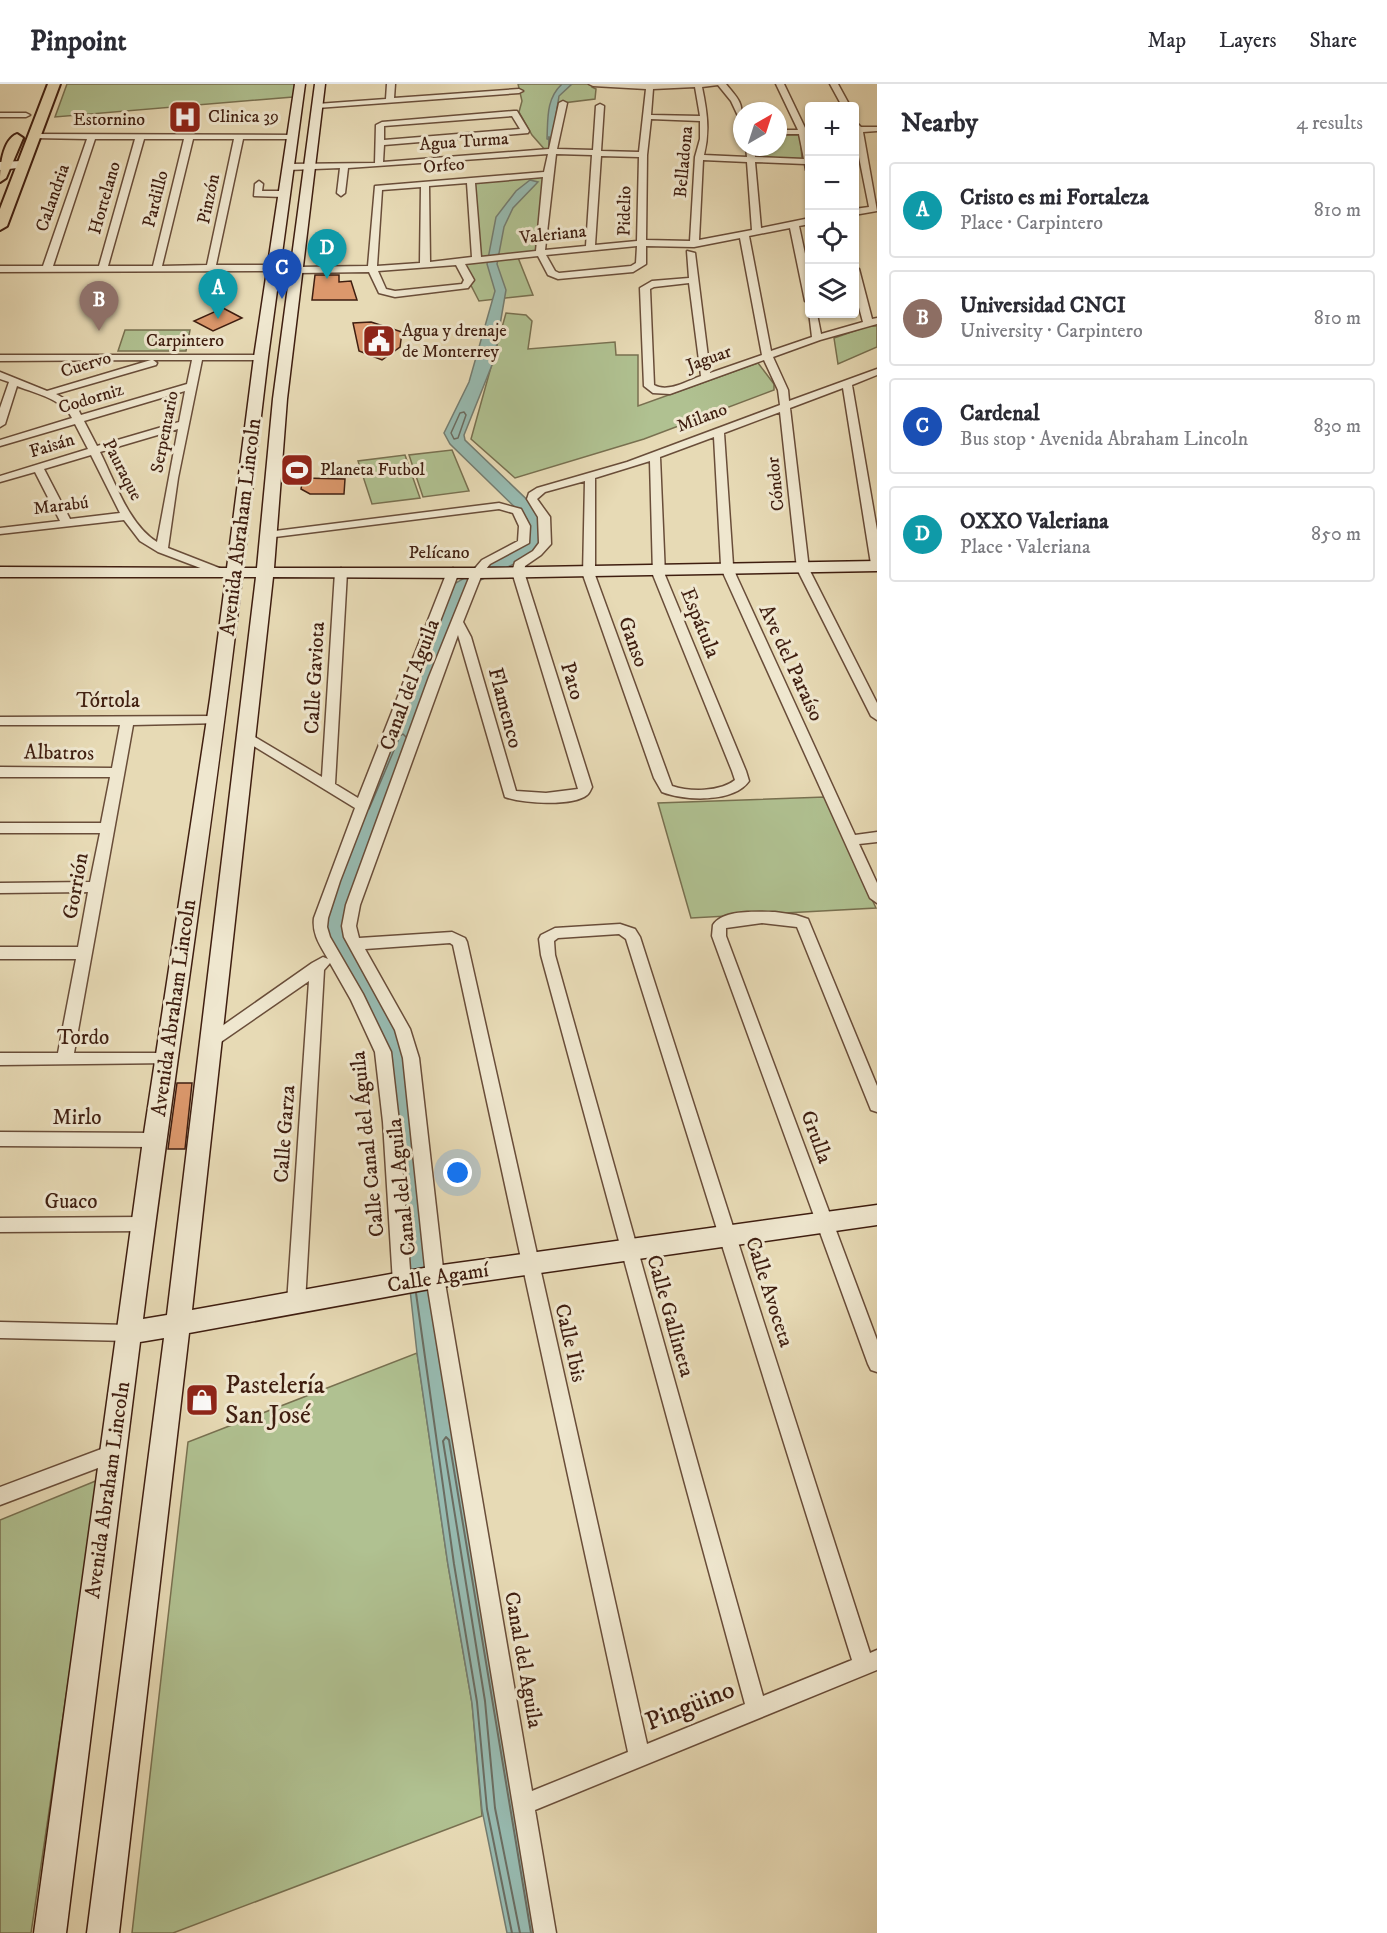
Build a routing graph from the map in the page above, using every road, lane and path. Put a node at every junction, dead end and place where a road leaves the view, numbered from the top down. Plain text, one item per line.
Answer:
1 (54, 84) edge
2 (300, 84) edge
3 (320, 84) edge
4 (391, 84) edge
5 (455, 84) edge
6 (715, 84) edge
7 (722, 84) edge
8 (780, 84) edge
9 (834, 84) edge
10 (593, 85) edge
11 (699, 85) edge
12 (650, 86) edge
13 (518, 87) edge
14 (455, 95) junction
15 (522, 100) dead end
16 (390, 101) junction
17 (736, 102) edge
18 (844, 102) edge
19 (563, 103) dead end
20 (317, 106) junction
21 (600, 106) dead end
22 (28, 110) joint
23 (0, 116) edge
24 (648, 117) junction
25 (704, 119) junction
26 (859, 127) edge
27 (877, 129) edge
28 (805, 130) edge
29 (787, 132) edge
30 (805, 132) edge
31 (34, 136) junction
32 (92, 136) junction
33 (140, 136) junction
34 (189, 137) junction
35 (239, 137) junction
36 (293, 137) junction
37 (859, 138) edge
38 (380, 143) junction
39 (555, 151) junction
40 (596, 153) junction
41 (643, 155) junction
42 (751, 156) edge
43 (699, 157) junction
44 (751, 159) junction
45 (859, 164) edge
46 (379, 165) junction
47 (805, 165) edge
48 (866, 165) junction
49 (877, 165) edge
50 (312, 166) junction
51 (344, 166) junction
52 (288, 167) junction
53 (21, 169) junction
54 (2, 171) edge
55 (548, 174) junction
56 (471, 180) junction
57 (259, 184) dead end
58 (425, 184) junction
59 (341, 193) dead end
60 (283, 194) junction
61 (876, 208) edge
62 (859, 211) edge
63 (805, 222) edge
64 (794, 225) junction
65 (0, 226) edge
66 (758, 232) junction
67 (744, 236) junction
68 (641, 243) junction
69 (590, 248) junction
70 (692, 249) junction
71 (540, 252) junction
72 (477, 259) junction
73 (459, 262) junction
74 (425, 265) junction
75 (211, 268) junction
76 (274, 268) junction
77 (0, 269) edge
78 (47, 269) junction
79 (103, 269) junction
80 (157, 269) junction
81 (372, 269) junction
82 (298, 270) junction
83 (805, 277) edge
84 (693, 280) junction
85 (859, 281) edge
86 (813, 318) edge
87 (872, 322) edge
88 (817, 338) junction
89 (767, 356) junction
90 (197, 357) junction
91 (261, 357) junction
92 (0, 358) edge
93 (169, 358) junction
94 (877, 372) edge
95 (0, 375) edge
96 (706, 378) junction
97 (14, 381) junction
98 (847, 384) junction
99 (191, 386) junction
100 (47, 394) junction
101 (784, 407) junction
102 (79, 420) junction
103 (0, 424) edge
104 (183, 424) junction
105 (719, 431) junction
106 (0, 443) edge
107 (94, 450) junction
108 (655, 455) junction
109 (38, 468) junction
110 (590, 477) junction
111 (0, 479) edge
112 (127, 516) junction
113 (67, 524) junction
114 (0, 531) edge
115 (267, 534) junction
116 (162, 550) junction
117 (877, 565) edge
118 (802, 569) junction
119 (588, 570) junction
120 (658, 570) junction
121 (728, 570) junction
122 (0, 572) edge
123 (341, 572) junction
124 (453, 572) junction
125 (518, 572) junction
126 (229, 573) junction
127 (265, 573) junction
128 (477, 573) junction
129 (457, 622) junction
130 (877, 716) edge
131 (127, 720) junction
132 (216, 720) junction
133 (0, 721) edge
134 (245, 737) junction
135 (0, 772) edge
136 (118, 773) junction
137 (328, 786) junction
138 (692, 794) joint
139 (520, 797) joint
140 (363, 807) junction
141 (0, 828) edge
142 (108, 828) junction
143 (877, 837) edge
144 (850, 840) junction
145 (97, 887) junction
146 (0, 888) edge
147 (877, 898) edge
148 (549, 935) joint
149 (354, 944) junction
150 (0, 953) edge
151 (85, 953) junction
152 (333, 956) junction
153 (317, 967) junction
154 (210, 1042) junction
155 (0, 1059) edge
156 (65, 1059) junction
157 (166, 1059) junction
158 (877, 1105) edge
159 (0, 1139) edge
160 (154, 1140) junction
161 (877, 1215) edge
162 (825, 1222) junction
163 (143, 1224) junction
164 (0, 1225) edge
165 (728, 1237) junction
166 (628, 1250) junction
167 (530, 1264) junction
168 (418, 1280) junction
169 (296, 1303) junction
170 (178, 1324) junction
171 (0, 1330) edge
172 (129, 1333) junction
173 (877, 1364) edge
174 (112, 1454) junction
175 (0, 1496) edge
176 (871, 1662) edge
177 (756, 1708) junction
178 (639, 1756) junction
179 (525, 1804) junction
180 (50, 1933) edge
181 (103, 1933) edge
182 (545, 1933) edge

1 - 31 main road
2 - 36 main road, Avenida Abraham Lincoln
3 - 20 main road
4 - 16 street
5 - 14 street
6 - 11 street
7 - 17 street
8 - 28 street
9 - 18 street
10 - 12 street
11 - 12 street
11 - 25 street, Belladona
12 - 24 street, Pidelio
13 - 14 street
13 - 15 street
14 - 16 street
16 - 20 street
19 - 39 street
20 - 50 main road
21 - 40 street
22 - 23 street
22 - 54 main road
24 - 25 street
24 - 41 street, Pidelio
25 - 43 street, Belladona
26 - 27 street
29 - 30 street
31 - 32 street, Estornino
31 - 53 main road
32 - 33 street, Estornino
32 - 78 street, Calandria
33 - 34 street, Estornino
33 - 79 street, Hortelano
34 - 35 street, Estornino
34 - 80 street, Pardillo
35 - 36 street, Estornino
35 - 75 street, Pinzón
36 - 52 main road, Avenida Abraham Lincoln
37 - 48 street
38 - 38 street
38 - 46 street
39 - 40 street, Agua Turma
39 - 46 street, Agua Turma
39 - 55 street
40 - 41 street, Agua Turma
40 - 69 street
41 - 68 street, Pidelio
42 - 44 street
43 - 44 street
43 - 70 street, Belladona
44 - 47 street
44 - 66 street
45 - 48 street
46 - 51 street, Agua Turma
48 - 49 street
48 - 61 street
50 - 51 street, Agua Turma
50 - 52 street, Agua Turma
50 - 82 main road
51 - 59 street
52 - 60 main road, Avenida Abraham Lincoln
53 - 54 main road
53 - 65 main road
55 - 56 street, Orfeo
55 - 71 street
56 - 58 street, Orfeo
56 - 72 street
57 - 60 street
58 - 74 street
58 - 81 street, Orfeo
60 - 76 main road, Avenida Abraham Lincoln
61 - 62 street
63 - 64 street, Valeriana
64 - 66 street, Valeriana
64 - 83 street
66 - 67 street, Valeriana
67 - 70 street, Valeriana
67 - 89 street, Cóndor
68 - 69 street, Valeriana
68 - 70 street, Valeriana
68 - 71 street, Pidelio
69 - 71 street, Valeriana
70 - 84 street, Belladona
71 - 72 street, Valeriana
72 - 73 street, Valeriana
73 - 74 street, Valeriana
73 - 81 street
74 - 81 street, Valeriana
75 - 76 street
75 - 80 street
76 - 91 main road, Avenida Abraham Lincoln
77 - 78 street
78 - 79 street
79 - 80 street
81 - 82 street, Valeriana
82 - 115 main road
84 - 96 street, Belladona
84 - 96 street, Jaguar
85 - 87 street
86 - 88 street
87 - 88 street, Jaguar
88 - 89 street, Jaguar
89 - 96 street, Jaguar
89 - 101 street, Cóndor
90 - 91 street, Carpintero
90 - 93 street, Carpintero
90 - 99 street, Serpentario
91 - 126 main road, Avenida Abraham Lincoln
92 - 93 street, Carpintero
93 - 100 street, Cuervo
94 - 98 street, Milano
95 - 97 street, Pauraque
97 - 100 street, Pauraque
97 - 103 street
98 - 101 street, Milano
98 - 117 street
99 - 102 street, Codorniz
99 - 104 street, Serpentario
100 - 102 street, Pauraque
101 - 105 street, Milano
101 - 118 street, Cóndor
102 - 106 street, Codorniz
102 - 107 street, Pauraque
104 - 107 street, Faisán
104 - 116 street, Serpentario
105 - 108 street, Milano
105 - 121 street, Ave del Paraíso
107 - 109 street, Faisán
107 - 112 street, Pauraque
108 - 110 street, Milano
108 - 120 street, Espátula
109 - 111 street, Faisán
109 - 113 street
110 - 119 street, Ganso
110 - 125 street, Milano
112 - 113 street, Marabú
112 - 116 street, Pauraque
113 - 114 street, Marabú
115 - 127 main road
115 - 128 street
116 - 126 street, Pauraque
117 - 118 main road, Pelícano
118 - 121 main road, Pelícano
118 - 130 street, Cóndor
119 - 120 main road, Pelícano
119 - 125 main road, Pelícano
119 - 138 street, Ganso
120 - 121 main road, Pelícano
120 - 138 street, Espátula
121 - 144 street, Ave del Paraíso
122 - 126 main road, Pelícano
123 - 124 main road, Pelícano
123 - 127 main road, Pelícano
123 - 137 street, Calle Gaviota
124 - 128 main road, Pelícano
124 - 140 street, Calle Canal del Águila
125 - 128 main road, Pelícano
125 - 139 street, Pato
126 - 127 main road, Pelícano
126 - 132 main road, Avenida Abraham Lincoln
127 - 134 main road
128 - 129 street, Canal del Aguila
129 - 139 street, Flamenco
129 - 149 street, Canal del Aguila
131 - 132 street, Tórtola
131 - 133 street, Tórtola
131 - 136 street, Gorrión
132 - 157 main road, Avenida Abraham Lincoln
134 - 137 street
134 - 154 main road
135 - 136 street, Albatros
136 - 142 street, Gorrión
137 - 140 street
140 - 152 street, Calle Canal del Águila
141 - 142 street
142 - 145 street, Gorrión
143 - 144 street
144 - 147 street, Ave del Paraíso
145 - 146 street
145 - 151 street, Gorrión
148 - 165 street, Calle Avoceta
148 - 166 street, Calle Gallineta
149 - 167 street, Calle Ibis
149 - 168 street, Canal del Aguila
150 - 151 street
151 - 156 street, Gorrión
152 - 153 street
152 - 168 street, Calle Canal del Águila
153 - 154 street
153 - 169 street, Calle Garza
154 - 170 main road
155 - 156 street, Tordo
156 - 157 street, Tordo
157 - 160 main road, Avenida Abraham Lincoln
158 - 162 street, Grulla
159 - 160 street, Mirlo
160 - 163 main road, Avenida Abraham Lincoln
161 - 162 main road, Calle Agamí
162 - 165 main road, Calle Agamí
162 - 173 street, Grulla
163 - 164 street, Guaco
163 - 172 main road, Avenida Abraham Lincoln
165 - 166 main road, Calle Agamí
165 - 176 street, Calle Avoceta
166 - 167 main road, Calle Agamí
166 - 177 street, Calle Gallineta
167 - 168 main road, Calle Agamí
167 - 178 street, Calle Ibis
168 - 169 main road, Calle Agamí
168 - 179 street, Canal del Aguila
169 - 170 main road, Calle Agamí
170 - 172 main road, Calle Agamí
170 - 181 main road
171 - 172 street, Calle Agamí
172 - 174 main road, Avenida Abraham Lincoln
174 - 175 street
174 - 180 main road, Avenida Abraham Lincoln
176 - 177 street, Pingüino
177 - 178 street, Pingüino
178 - 179 street, Pingüino
179 - 182 street, Canal del Aguila

